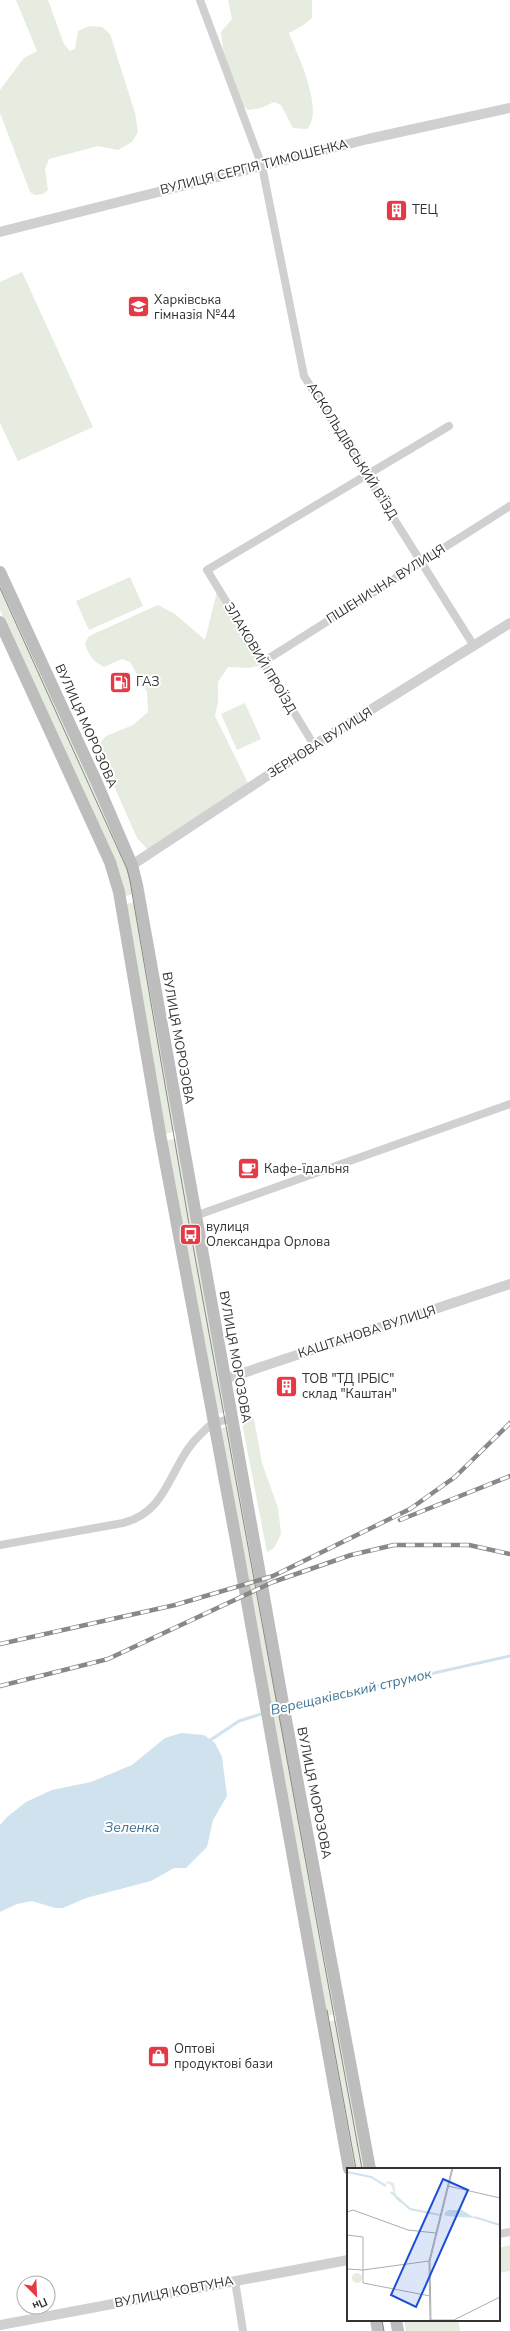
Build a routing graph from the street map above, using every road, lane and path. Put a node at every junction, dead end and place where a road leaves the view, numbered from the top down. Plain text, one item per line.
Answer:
1 (200, 0) edge
2 (510, 108) edge
3 (262, 166) junction
4 (0, 232) edge
5 (448, 426) dead end
6 (366, 473) junction
7 (510, 506) edge
8 (422, 562) junction
9 (0, 572) edge
10 (0, 622) edge
11 (510, 623) edge
12 (474, 646) junction
13 (263, 662) junction
14 (314, 745) junction
15 (132, 865) junction
16 (140, 900) junction
17 (120, 903) junction
18 (510, 1104) edge
19 (181, 1135) junction
20 (161, 1139) junction
21 (195, 1216) junction
22 (510, 1284) edge
23 (225, 1379) junction
24 (232, 1419) junction
25 (212, 1423) junction
26 (0, 1545) edge
27 (349, 2168) edge
28 (370, 2168) edge
29 (510, 2232) edge
30 (500, 2234) edge
31 (347, 2260) edge
32 (235, 2281) junction
33 (376, 2321) edge
34 (396, 2321) edge
35 (2, 2327) edge
36 (243, 2331) edge
37 (378, 2331) edge
38 (398, 2331) edge

1 - 3 street, АСКОЛЬДІВСЬКИЙ В'ЇЗД
2 - 3 street, ВУЛИЦЯ СЕРГІЯ ТИМОШЕНКА
3 - 4 street, ВУЛИЦЯ СЕРГІЯ ТИМОШЕНКА
3 - 6 street, АСКОЛЬДІВСЬКИЙ В'ЇЗД
5 - 6 street
6 - 8 street, АСКОЛЬДІВСЬКИЙ В'ЇЗД
6 - 13 street, ЗЛАКОВИЙ ПРОЇЗД
7 - 8 street, ПШЕНИЧНА ВУЛИЦЯ
8 - 12 street, АСКОЛЬДІВСЬКИЙ В'ЇЗД
8 - 13 street, ПШЕНИЧНА ВУЛИЦЯ
9 - 15 main road, ВУЛИЦЯ МОРОЗОВА
10 - 17 main road
11 - 12 street, ЗЕРНОВА ВУЛИЦЯ
12 - 14 street, ЗЕРНОВА ВУЛИЦЯ
13 - 14 street, ЗЛАКОВИЙ ПРОЇЗД
14 - 15 street, ЗЕРНОВА ВУЛИЦЯ
15 - 16 main road, ВУЛИЦЯ МОРОЗОВА
16 - 17 main road
16 - 19 main road, ВУЛИЦЯ МОРОЗОВА
17 - 20 main road
18 - 21 street
19 - 20 main road
19 - 21 main road, ВУЛИЦЯ МОРОЗОВА
20 - 25 main road
21 - 23 main road, ВУЛИЦЯ МОРОЗОВА
22 - 23 street, КАШТАНОВА ВУЛИЦЯ
23 - 24 main road, ВУЛИЦЯ МОРОЗОВА
24 - 25 street
24 - 28 main road, ВУЛИЦЯ МОРОЗОВА
25 - 26 street
25 - 27 main road
29 - 30 street
31 - 32 street, ВУЛИЦЯ КОВТУНА
32 - 35 street, ВУЛИЦЯ КОВТУНА
32 - 36 street
33 - 37 main road
34 - 38 main road

